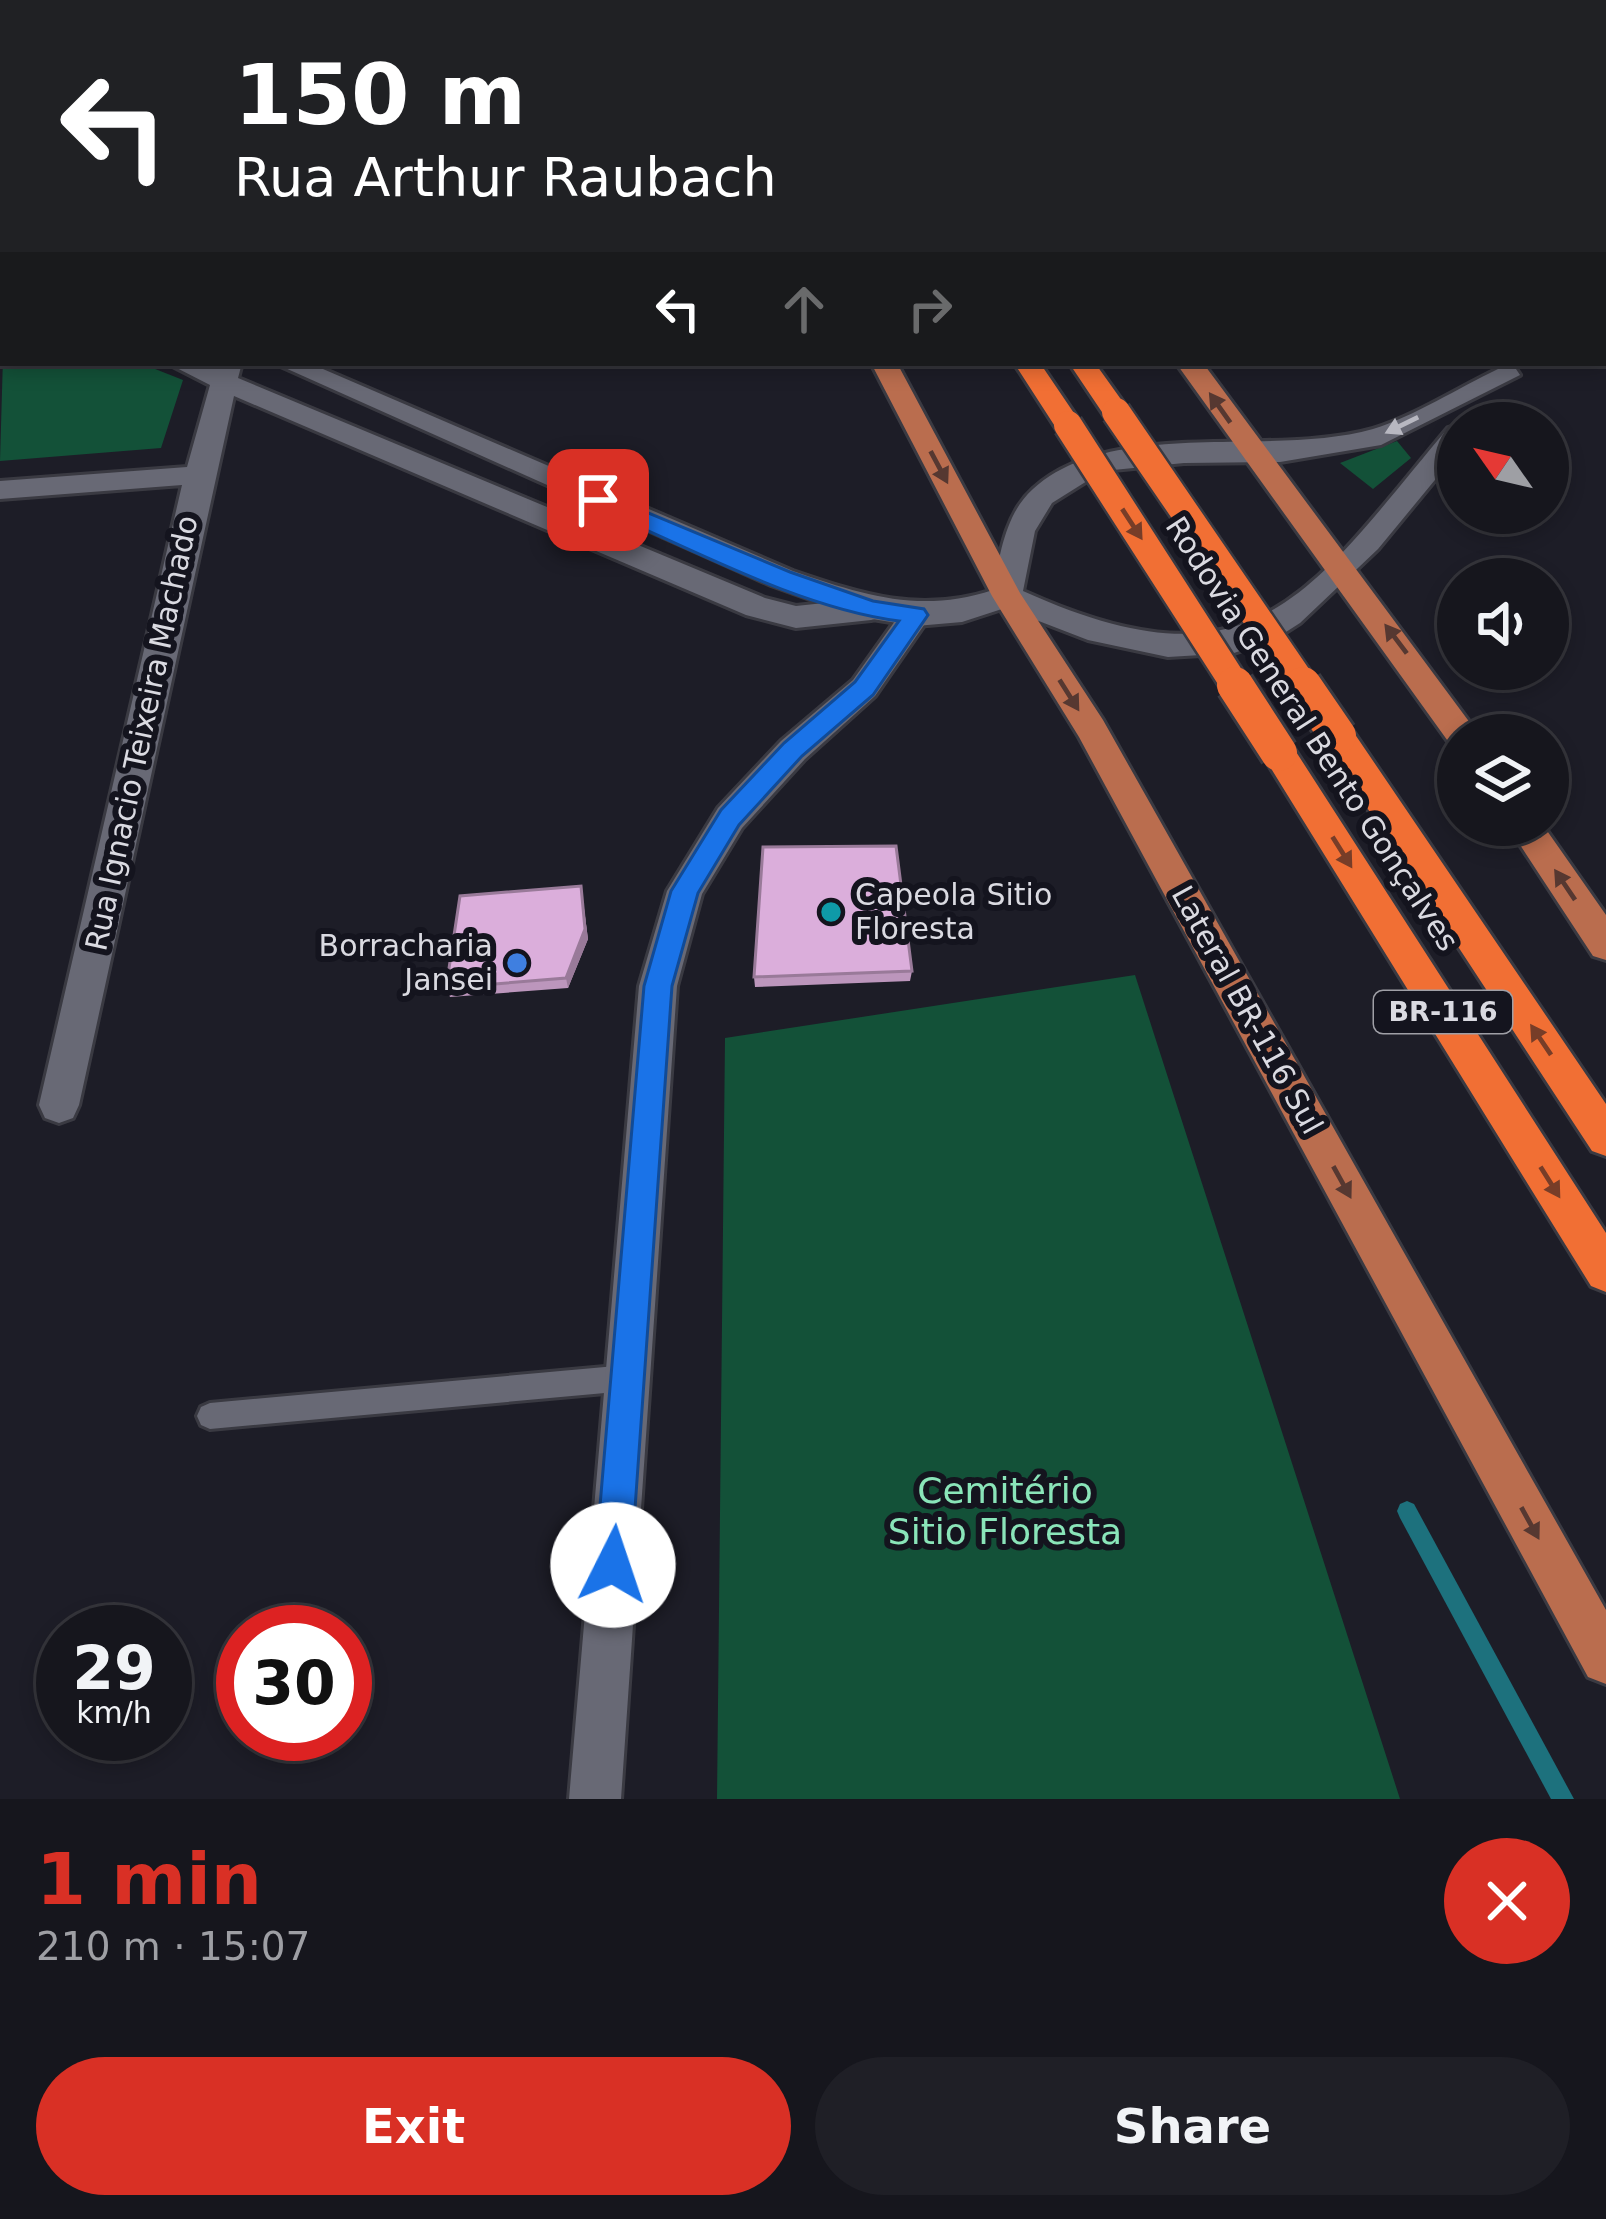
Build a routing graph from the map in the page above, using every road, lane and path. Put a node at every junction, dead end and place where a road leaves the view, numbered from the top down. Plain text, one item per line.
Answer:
1 (194, 366) edge
2 (294, 366) edge
3 (886, 366) edge
4 (1030, 366) edge
5 (1084, 366) edge
6 (1191, 366) edge
7 (1514, 369) edge
8 (226, 373) edge
9 (1486, 402) edge
10 (1251, 453) junction
11 (1437, 460) edge
12 (199, 475) junction
13 (0, 490) edge
14 (1340, 567) junction
15 (1006, 596) junction
16 (871, 609) junction
17 (916, 615) junction
18 (1447, 714) edge
19 (1538, 846) edge
20 (1606, 945) edge
21 (59, 1105) dead end
22 (1606, 1138) edge
23 (1606, 1270) edge
24 (627, 1378) junction
25 (210, 1417) dead end
26 (1606, 1660) edge
27 (595, 1799) edge

1 - 8 street
2 - 16 street
3 -> 15 main road, Lateral BR-116 Sul
4 -> 23 highway, Rodovia General Bento Gonçalves / BR-116, bridge
22 -> 5 highway, Rodovia General Bento Gonçalves / BR-116, bridge
10 -> 6 main road
7 - 9 street
7 -> 10 street
8 - 12 street, Rua Ignacio Teixeira Machado
8 - 16 street
10 - 14 main road
10 - 15 street
11 - 14 street
12 - 13 street
12 - 21 street, Rua Ignacio Teixeira Machado
14 - 15 street
18 -> 14 main road
15 - 17 street
15 -> 26 main road, Lateral BR-116 Sul
16 - 17 street
17 - 24 street
20 -> 19 main road
24 - 25 lane
24 - 27 street

